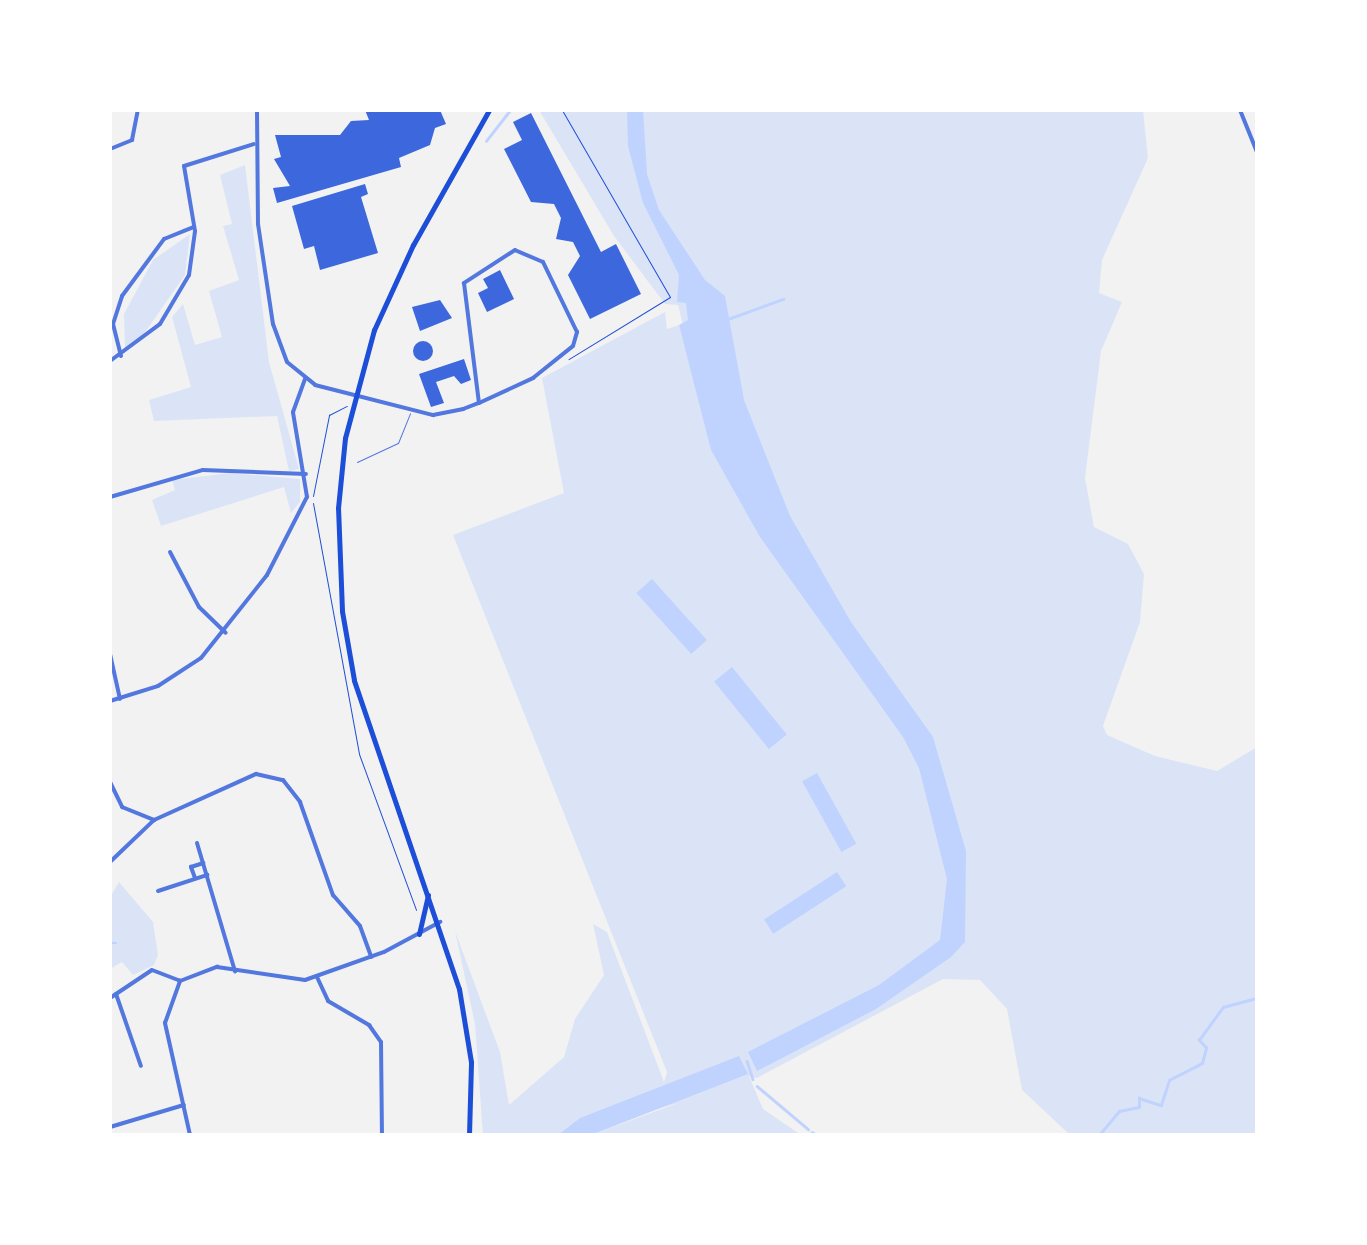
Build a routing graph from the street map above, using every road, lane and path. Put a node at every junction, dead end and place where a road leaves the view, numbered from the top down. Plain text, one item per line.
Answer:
1 (138, 110) edge
2 (257, 110) edge
3 (490, 110) edge
4 (562, 110) edge
5 (1240, 110) edge
6 (256, 144) junction
7 (110, 149) edge
8 (1257, 152) edge
9 (195, 227) junction
10 (121, 356) junction
11 (557, 360) junction
12 (110, 361) edge
13 (306, 380) junction
14 (354, 398) junction
15 (480, 402) junction
16 (342, 411) dead end
17 (410, 413) junction
18 (329, 415) dead end
19 (357, 462) dead end
20 (306, 474) junction
21 (110, 497) edge
22 (170, 552) dead end
23 (226, 634) junction
24 (110, 654) edge
25 (120, 699) junction
26 (110, 701) edge
27 (110, 782) edge
28 (154, 820) junction
29 (197, 843) dead end
30 (110, 862) edge
31 (203, 863) junction
32 (207, 875) junction
33 (195, 878) junction
34 (158, 891) dead end
35 (429, 892) junction
36 (440, 922) junction
37 (419, 934) junction
38 (371, 957) junction
39 (235, 970) junction
40 (317, 977) junction
41 (180, 980) junction
42 (116, 994) junction
43 (110, 998) edge
44 (141, 1066) dead end
45 (184, 1105) junction
46 (110, 1116) edge
47 (112, 1126) edge
48 (190, 1135) edge
49 (382, 1135) edge
50 (469, 1135) edge

1 - 7 street
2 - 6 street
3 - 14 main road
4 - 11 path
5 - 8 street
6 - 9 street
6 - 13 street
9 - 10 street
9 - 10 street
10 - 12 street
11 - 15 street
11 - 15 street
13 - 14 street
13 - 20 street
14 - 17 street
14 - 35 main road
15 - 17 street
16 - 18 path
17 - 19 lane
20 - 21 street
20 - 23 street
22 - 23 street
23 - 25 street
24 - 25 street
25 - 26 street
27 - 28 street
28 - 30 street
28 - 38 street
29 - 31 street
31 - 32 street
31 - 33 street
32 - 33 street
32 - 39 street
33 - 34 street
35 - 36 main road
35 - 37 main road
36 - 37 street
36 - 50 main road
37 - 38 street
38 - 40 street
39 - 40 street
39 - 41 street
40 - 49 street
41 - 42 street
41 - 45 street
42 - 43 street
42 - 44 street
45 - 47 street
45 - 48 street
46 - 47 street

